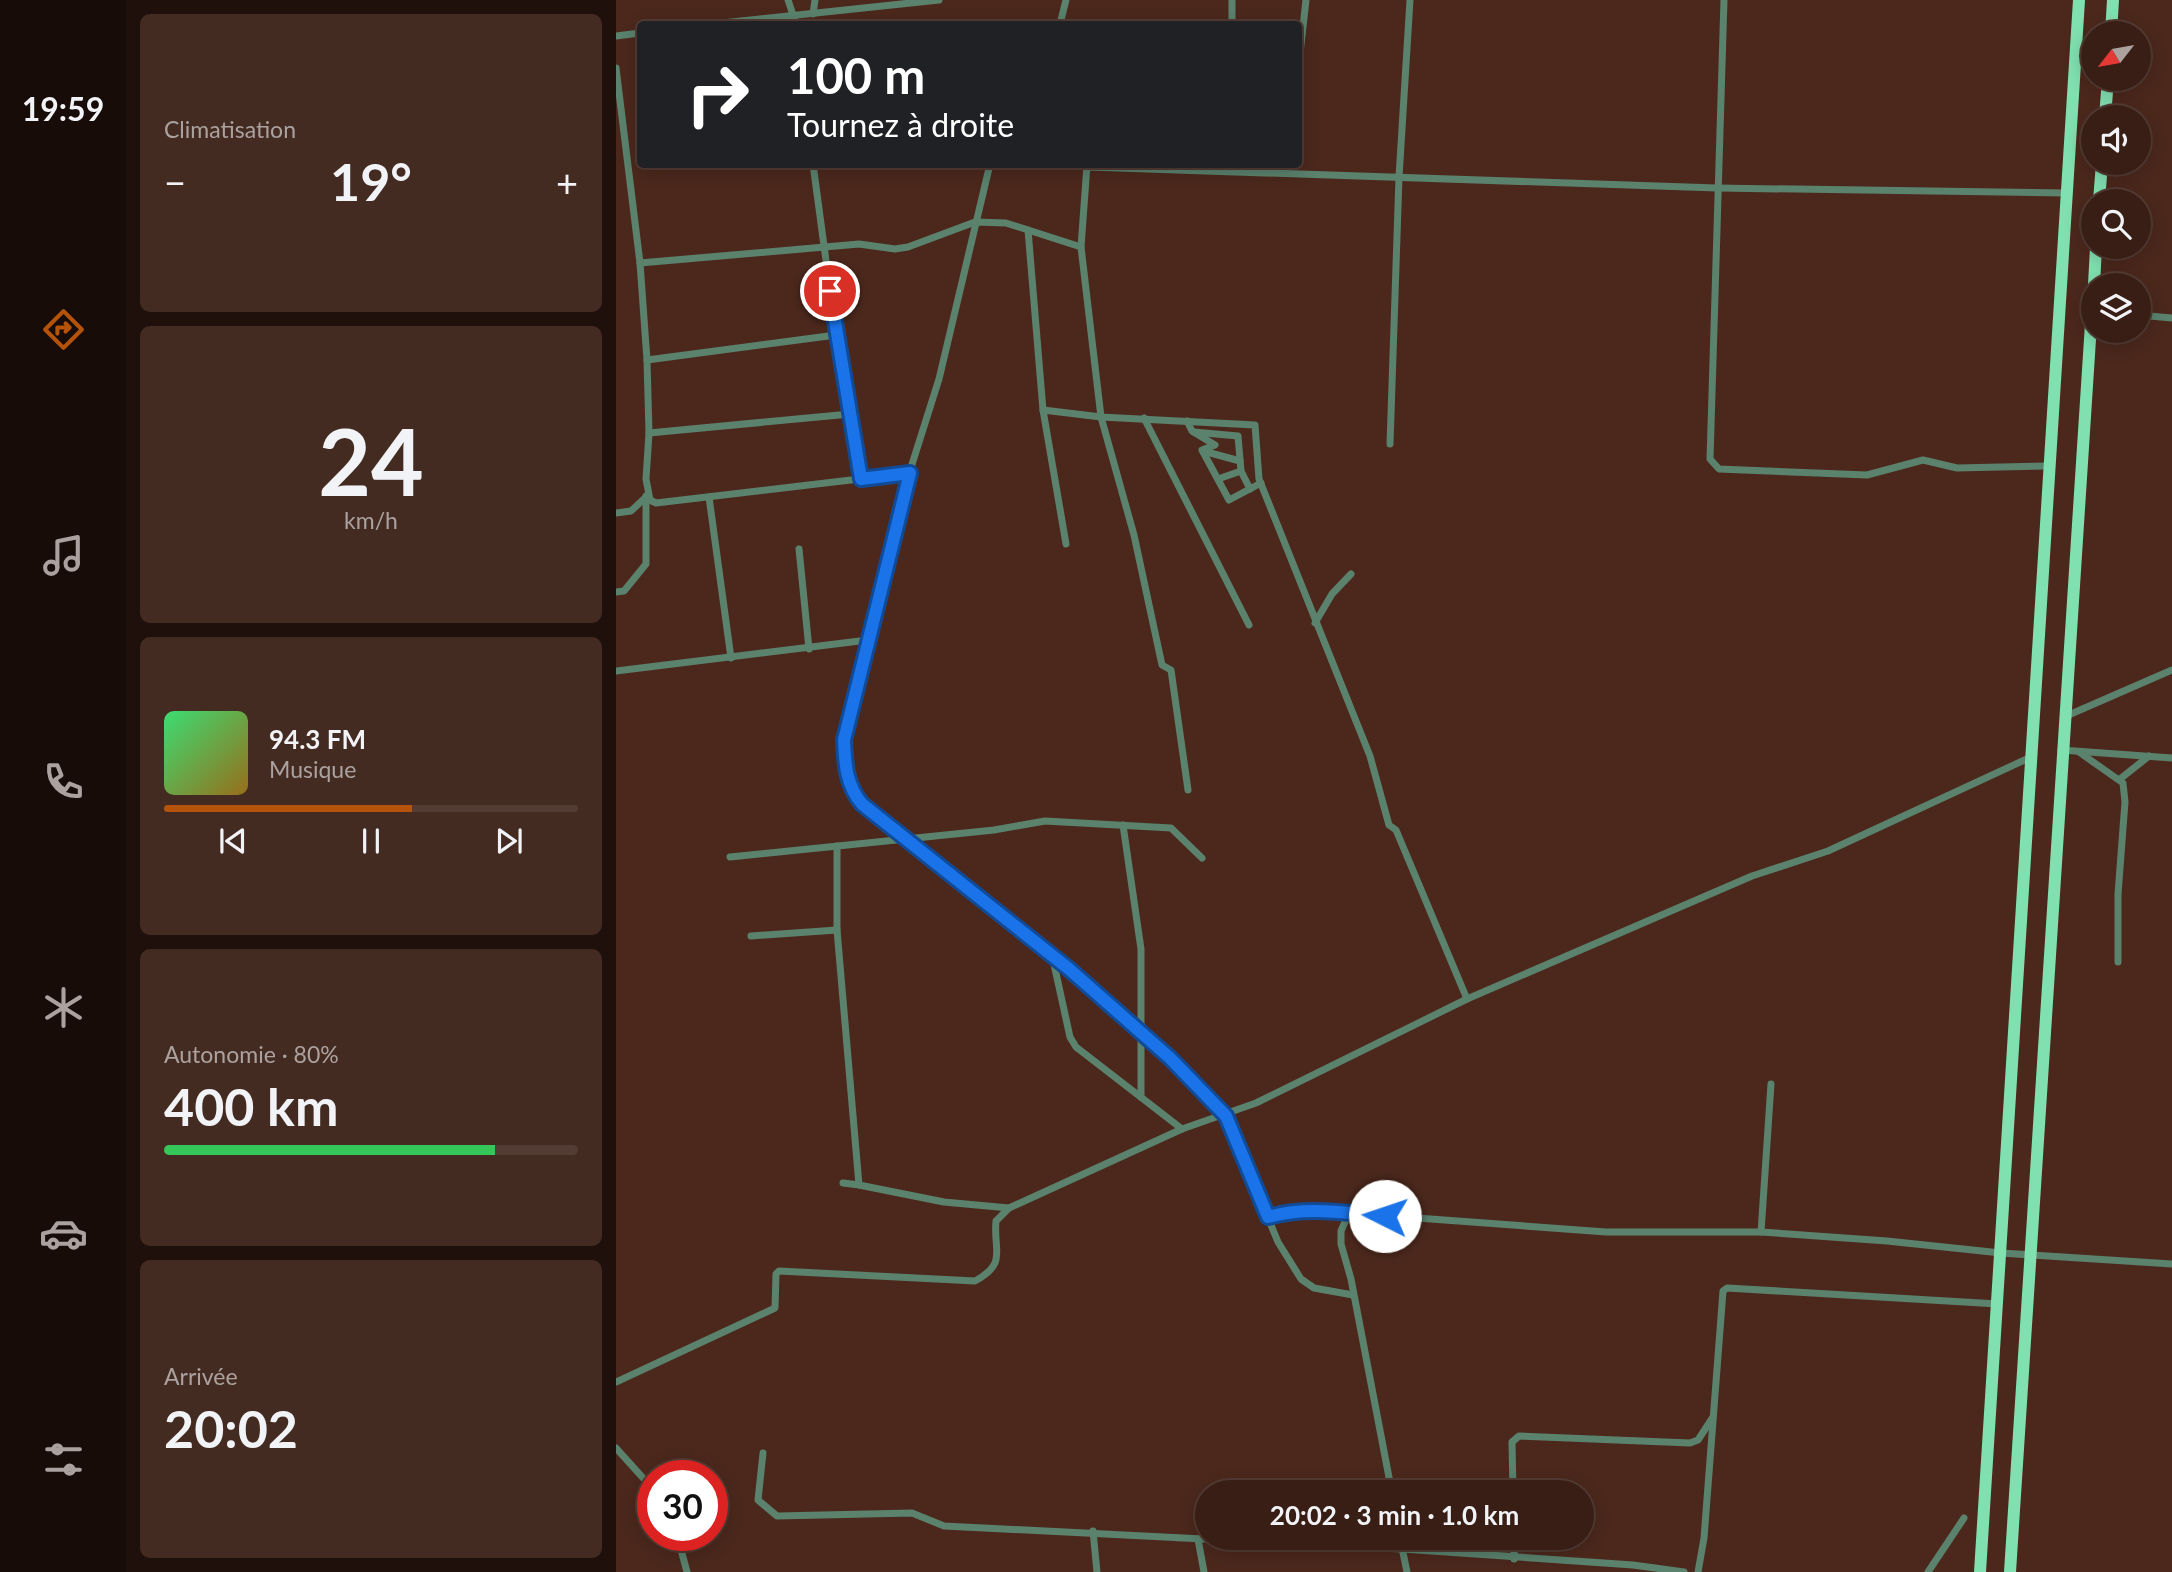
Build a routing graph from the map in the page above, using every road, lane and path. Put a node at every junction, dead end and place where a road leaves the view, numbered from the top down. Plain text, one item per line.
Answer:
1 (788, 0) edge
2 (815, 0) edge
3 (939, 0) edge
4 (1066, 0) edge
5 (1231, 0) edge
6 (1306, 0) edge
7 (1410, 0) edge
8 (1724, 0) edge
9 (2079, 0) edge
10 (2113, 0) edge
11 (899, 2) edge
12 (813, 14) junction
13 (794, 16) junction
14 (743, 21) edge
15 (795, 21) edge
16 (1061, 21) edge
17 (1231, 21) edge
18 (2112, 21) edge
19 (637, 33) edge
20 (616, 36) edge
21 (1302, 36) edge
22 (616, 68) edge
23 (813, 168) edge
24 (989, 168) edge
25 (1087, 168) edge
26 (1144, 168) edge
27 (1399, 177) junction
28 (1717, 188) junction
29 (2067, 193) junction
30 (975, 222) junction
31 (1028, 230) junction
32 (822, 247) junction
33 (1081, 247) junction
34 (640, 263) junction
35 (2151, 316) edge
36 (2172, 318) edge
37 (836, 335) junction
38 (2090, 343) edge
39 (647, 360) junction
40 (1043, 410) junction
41 (850, 414) junction
42 (1101, 417) junction
43 (1144, 418) junction
44 (1187, 421) junction
45 (1192, 432) junction
46 (649, 433) junction
47 (1390, 444) dead end
48 (1202, 450) junction
49 (1240, 461) junction
50 (2049, 466) junction
51 (1241, 471) junction
52 (910, 473) junction
53 (646, 479) junction
54 (861, 479) junction
55 (1218, 479) junction
56 (1261, 483) junction
57 (1250, 489) junction
58 (646, 497) junction
59 (709, 497) junction
60 (616, 513) edge
61 (1066, 544) dead end
62 (799, 549) dead end
63 (1351, 574) dead end
64 (616, 592) edge
65 (1315, 623) junction
66 (1249, 625) dead end
67 (868, 640) junction
68 (809, 649) junction
69 (731, 658) junction
70 (2172, 670) edge
71 (616, 671) edge
72 (2064, 717) junction
73 (2061, 750) junction
74 (2079, 752) junction
75 (2031, 757) junction
76 (2150, 757) junction
77 (2172, 758) edge
78 (2120, 779) junction
79 (1188, 790) dead end
80 (1123, 825) junction
81 (905, 839) junction
82 (837, 846) junction
83 (730, 857) dead end
84 (1202, 858) dead end
85 (837, 929) junction
86 (751, 936) dead end
87 (1052, 955) junction
88 (2118, 962) dead end
89 (1467, 999) junction
90 (1139, 1030) junction
91 (1771, 1084) dead end
92 (1141, 1097) junction
93 (1226, 1116) junction
94 (1182, 1129) junction
95 (843, 1183) dead end
96 (859, 1185) junction
97 (1009, 1208) junction
98 (1349, 1213) junction
99 (1268, 1217) junction
100 (1761, 1232) junction
101 (2001, 1253) junction
102 (2029, 1254) junction
103 (2172, 1264) edge
104 (1353, 1295) junction
105 (1997, 1304) junction
106 (616, 1382) edge
107 (1713, 1416) junction
108 (616, 1448) edge
109 (763, 1453) dead end
110 (637, 1471) edge
111 (1389, 1480) edge
112 (1513, 1480) edge
113 (1964, 1518) dead end
114 (1093, 1531) junction
115 (1195, 1539) edge
116 (1200, 1550) edge
117 (1402, 1550) edge
118 (1417, 1550) edge
119 (1514, 1550) edge
120 (681, 1551) edge
121 (1514, 1559) junction
122 (687, 1572) edge
123 (1097, 1572) edge
124 (1204, 1572) edge
125 (1407, 1572) edge
126 (1684, 1572) edge
127 (1698, 1572) edge
128 (1706, 1572) edge
129 (1928, 1572) edge
130 (1980, 1572) edge
131 (2010, 1572) edge

1 - 13 street
2 - 12 street
3 - 11 street
4 - 16 street
5 - 17 street
6 - 21 street
7 - 27 street
8 - 28 street
9 - 29 highway
10 - 18 highway
11 - 12 street
12 - 13 street
13 - 14 street
13 - 15 street
19 - 20 street
22 - 34 street
23 - 32 street
24 - 30 street
25 - 33 street
26 - 27 street
27 - 28 street
27 - 47 street
28 - 29 street
28 - 50 street
29 - 50 highway
30 - 31 street
30 - 32 street
30 - 52 street
31 - 33 street
31 - 40 street
32 - 34 street
32 - 37 street
33 - 42 street
34 - 39 street
35 - 36 street
37 - 39 street
37 - 41 street
38 - 72 highway
39 - 46 street
40 - 42 street
40 - 61 street
41 - 46 street
41 - 54 street
42 - 43 street
42 - 79 street
43 - 44 street
43 - 66 street
44 - 45 street
44 - 56 street
45 - 48 street
45 - 49 street
46 - 53 street
48 - 49 street
48 - 55 street
49 - 51 street
50 - 75 highway
51 - 55 street
51 - 57 street
52 - 54 street
52 - 67 street
53 - 58 street
53 - 59 street
54 - 59 street
55 - 57 street
56 - 57 street
56 - 65 street
58 - 60 street
58 - 64 street
59 - 69 street
62 - 68 street
63 - 65 street
65 - 89 street
67 - 68 street
67 - 81 street
68 - 69 street
69 - 71 street
70 - 72 street
72 - 73 highway
73 - 74 street
73 - 102 highway
74 - 76 street
74 - 78 street
75 - 89 street
75 - 101 highway
76 - 77 street
76 - 78 street
78 - 88 street
80 - 81 street
80 - 84 street
80 - 90 street
81 - 82 street
81 - 87 street
82 - 83 street
82 - 85 street
85 - 86 street
85 - 96 street
87 - 90 street
87 - 92 street
89 - 93 street
90 - 92 street
90 - 93 street
91 - 100 street
92 - 94 street
93 - 94 street
93 - 99 street
94 - 97 street
95 - 96 street
96 - 97 street
97 - 106 street
98 - 99 street
98 - 100 street
98 - 104 street
99 - 104 street
100 - 101 street
101 - 102 street
101 - 105 highway
102 - 103 street
102 - 131 highway
104 - 111 street
105 - 107 street
105 - 130 highway
107 - 112 street
107 - 127 street
108 - 110 street
109 - 114 street
113 - 129 street
114 - 115 street
114 - 123 street
116 - 124 street
117 - 125 street
118 - 121 street
119 - 121 street
120 - 122 street
121 - 126 street
127 - 128 street

